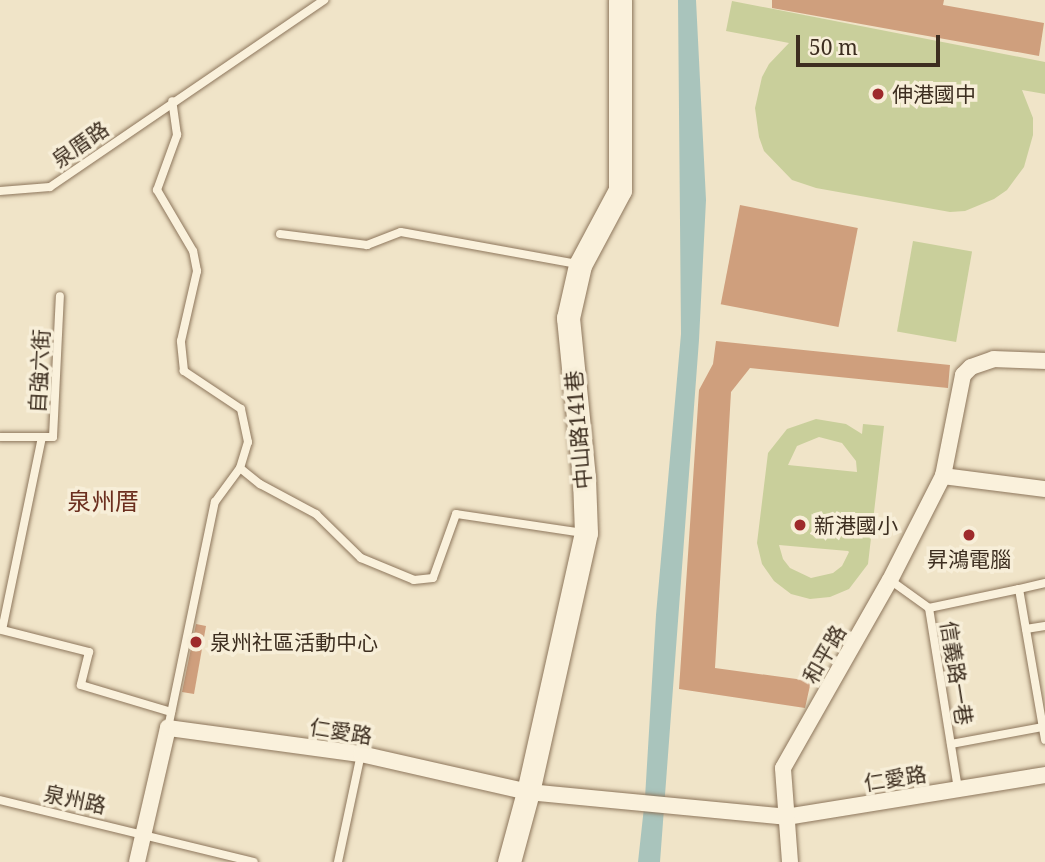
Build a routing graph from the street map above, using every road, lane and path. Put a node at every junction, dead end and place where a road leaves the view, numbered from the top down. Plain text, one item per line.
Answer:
1 (324, 0) edge
2 (620, 0) edge
3 (172, 102) junction
4 (0, 191) edge
5 (280, 234) dead end
6 (580, 265) junction
7 (60, 296) dead end
8 (1045, 360) edge
9 (42, 437) junction
10 (0, 438) edge
11 (240, 468) junction
12 (943, 476) junction
13 (1045, 489) edge
14 (586, 533) junction
15 (890, 580) junction
16 (1045, 583) edge
17 (1019, 589) junction
18 (929, 608) junction
19 (1045, 626) edge
20 (1026, 629) junction
21 (1, 634) edge
22 (170, 720) junction
23 (1043, 727) junction
24 (1045, 740) edge
25 (951, 744) junction
26 (360, 754) junction
27 (1045, 775) edge
28 (958, 789) junction
29 (528, 792) junction
30 (0, 800) edge
31 (786, 817) junction
32 (143, 832) junction
33 (137, 862) edge
34 (254, 862) edge
35 (338, 862) edge
36 (509, 862) edge
37 (790, 862) edge

1 - 3 lane, 泉厝路
2 - 6 street, 中山路141巷
3 - 4 lane, 泉厝路
3 - 11 lane
5 - 6 lane
6 - 14 street, 中山路141巷
7 - 9 lane, 自強六街
8 - 12 street, 和平路
9 - 10 lane, 自強六街
9 - 21 lane
11 - 14 lane
11 - 22 lane
12 - 13 street
12 - 15 street, 和平路
14 - 29 street, 中山路141巷
15 - 18 lane
15 - 31 street, 和平路
16 - 17 lane
17 - 18 lane
17 - 20 lane
18 - 25 lane, 信義路一巷
19 - 20 lane
20 - 23 lane
21 - 22 lane
22 - 26 street, 仁愛路
22 - 32 street
23 - 24 lane
23 - 25 lane, 信義路一巷
25 - 28 lane, 信義路一巷
26 - 29 street, 仁愛路
26 - 35 lane
27 - 28 street, 仁愛路
28 - 31 street, 仁愛路
29 - 31 street, 仁愛路
29 - 36 street, 中山路141巷
30 - 32 lane, 泉州路
31 - 37 street, 和平路
32 - 33 street
32 - 34 lane, 泉州路

